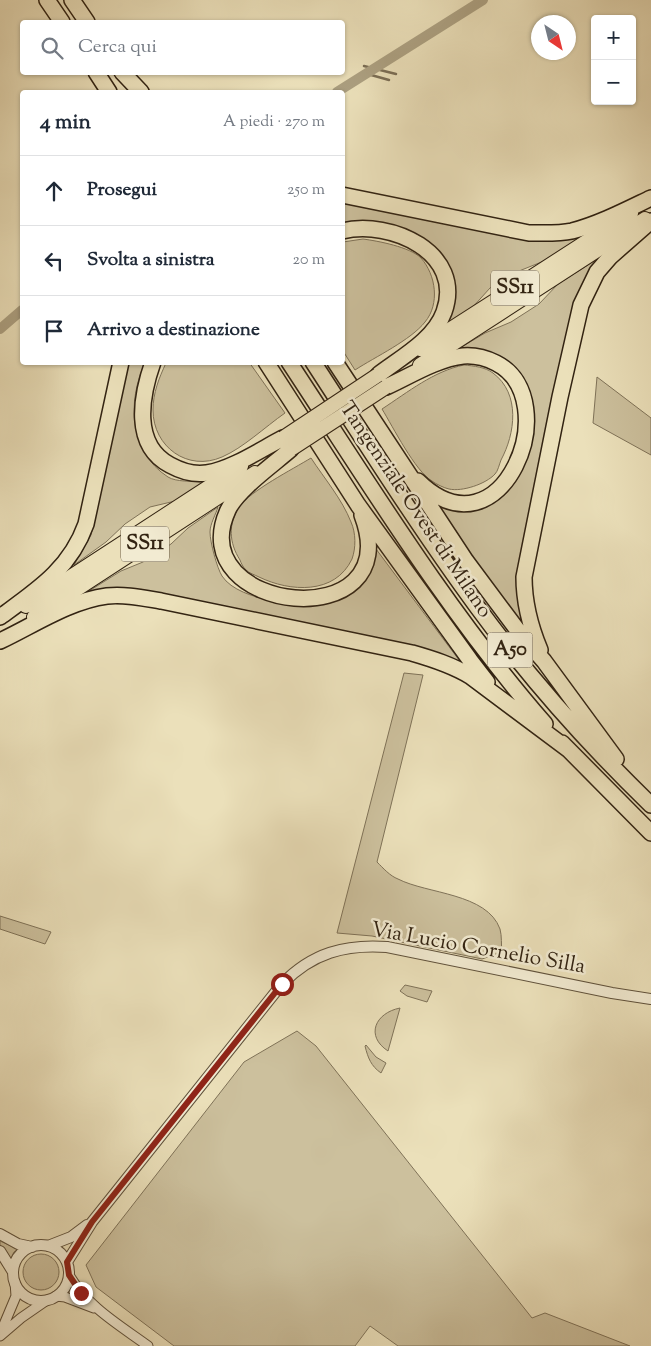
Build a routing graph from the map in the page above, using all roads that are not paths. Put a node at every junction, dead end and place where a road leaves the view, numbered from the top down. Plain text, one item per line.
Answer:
1 (47, 0) edge
2 (72, 0) edge
3 (61, 20) edge
4 (86, 20) edge
5 (90, 75) edge
6 (98, 75) edge
7 (123, 75) edge
8 (124, 75) edge
9 (97, 90) edge
10 (109, 90) edge
11 (133, 90) edge
12 (139, 90) edge
13 (345, 196) edge
14 (651, 199) edge
15 (651, 216) edge
16 (651, 221) edge
17 (345, 231) edge
18 (119, 365) edge
19 (152, 365) edge
20 (268, 365) edge
21 (291, 365) edge
22 (315, 365) edge
23 (336, 365) edge
24 (382, 382) junction
25 (287, 444) junction
26 (407, 471) junction
27 (358, 505) junction
28 (0, 617) edge
29 (0, 622) edge
30 (0, 640) edge
31 (544, 661) junction
32 (501, 698) junction
33 (568, 750) junction
34 (648, 802) edge
35 (651, 833) edge
36 (651, 1000) edge
37 (92, 1222) junction
38 (0, 1234) edge
39 (48, 1246) junction
40 (32, 1247) junction
41 (0, 1251) edge
42 (67, 1262) junction
43 (69, 1275) junction
44 (14, 1277) junction
45 (52, 1298) junction
46 (96, 1309) junction
47 (0, 1335) edge
48 (148, 1346) edge

1 - 3 highway
2 - 4 highway
5 - 9 highway
6 - 10 highway
7 - 11 highway
8 - 12 highway
13 - 14 highway
14 - 24 highway, SS11
15 - 24 highway, SS11
16 - 31 highway
17 - 24 highway
18 - 28 highway
19 - 25 highway
20 - 27 highway
21 - 33 highway, Tangenziale Ovest di Milano / A50
22 - 34 highway, Tangenziale Ovest di Milano / A50
23 - 26 highway
24 - 25 highway, SS11, bridge
24 - 26 highway
25 - 27 highway
25 - 29 highway, SS11
25 - 30 highway, SS11
26 - 31 highway
27 - 32 highway
30 - 32 highway
31 - 34 highway
32 - 33 highway
33 - 35 highway, Tangenziale Ovest di Milano / A50
36 - 37 street, Via Lucio Cornelio Silla
37 - 39 street, Via Lucio Cornelio Silla
37 - 42 street, Via Lucio Cornelio Silla
38 - 40 street, Via Lucio Cornelio Silla
39 - 40 street, Via Lucio Cornelio Silla
39 - 42 street
40 - 44 street
41 - 44 street
42 - 43 street
43 - 45 street
43 - 46 street
44 - 45 street
44 - 47 street
45 - 46 street
45 - 47 street
46 - 48 street

